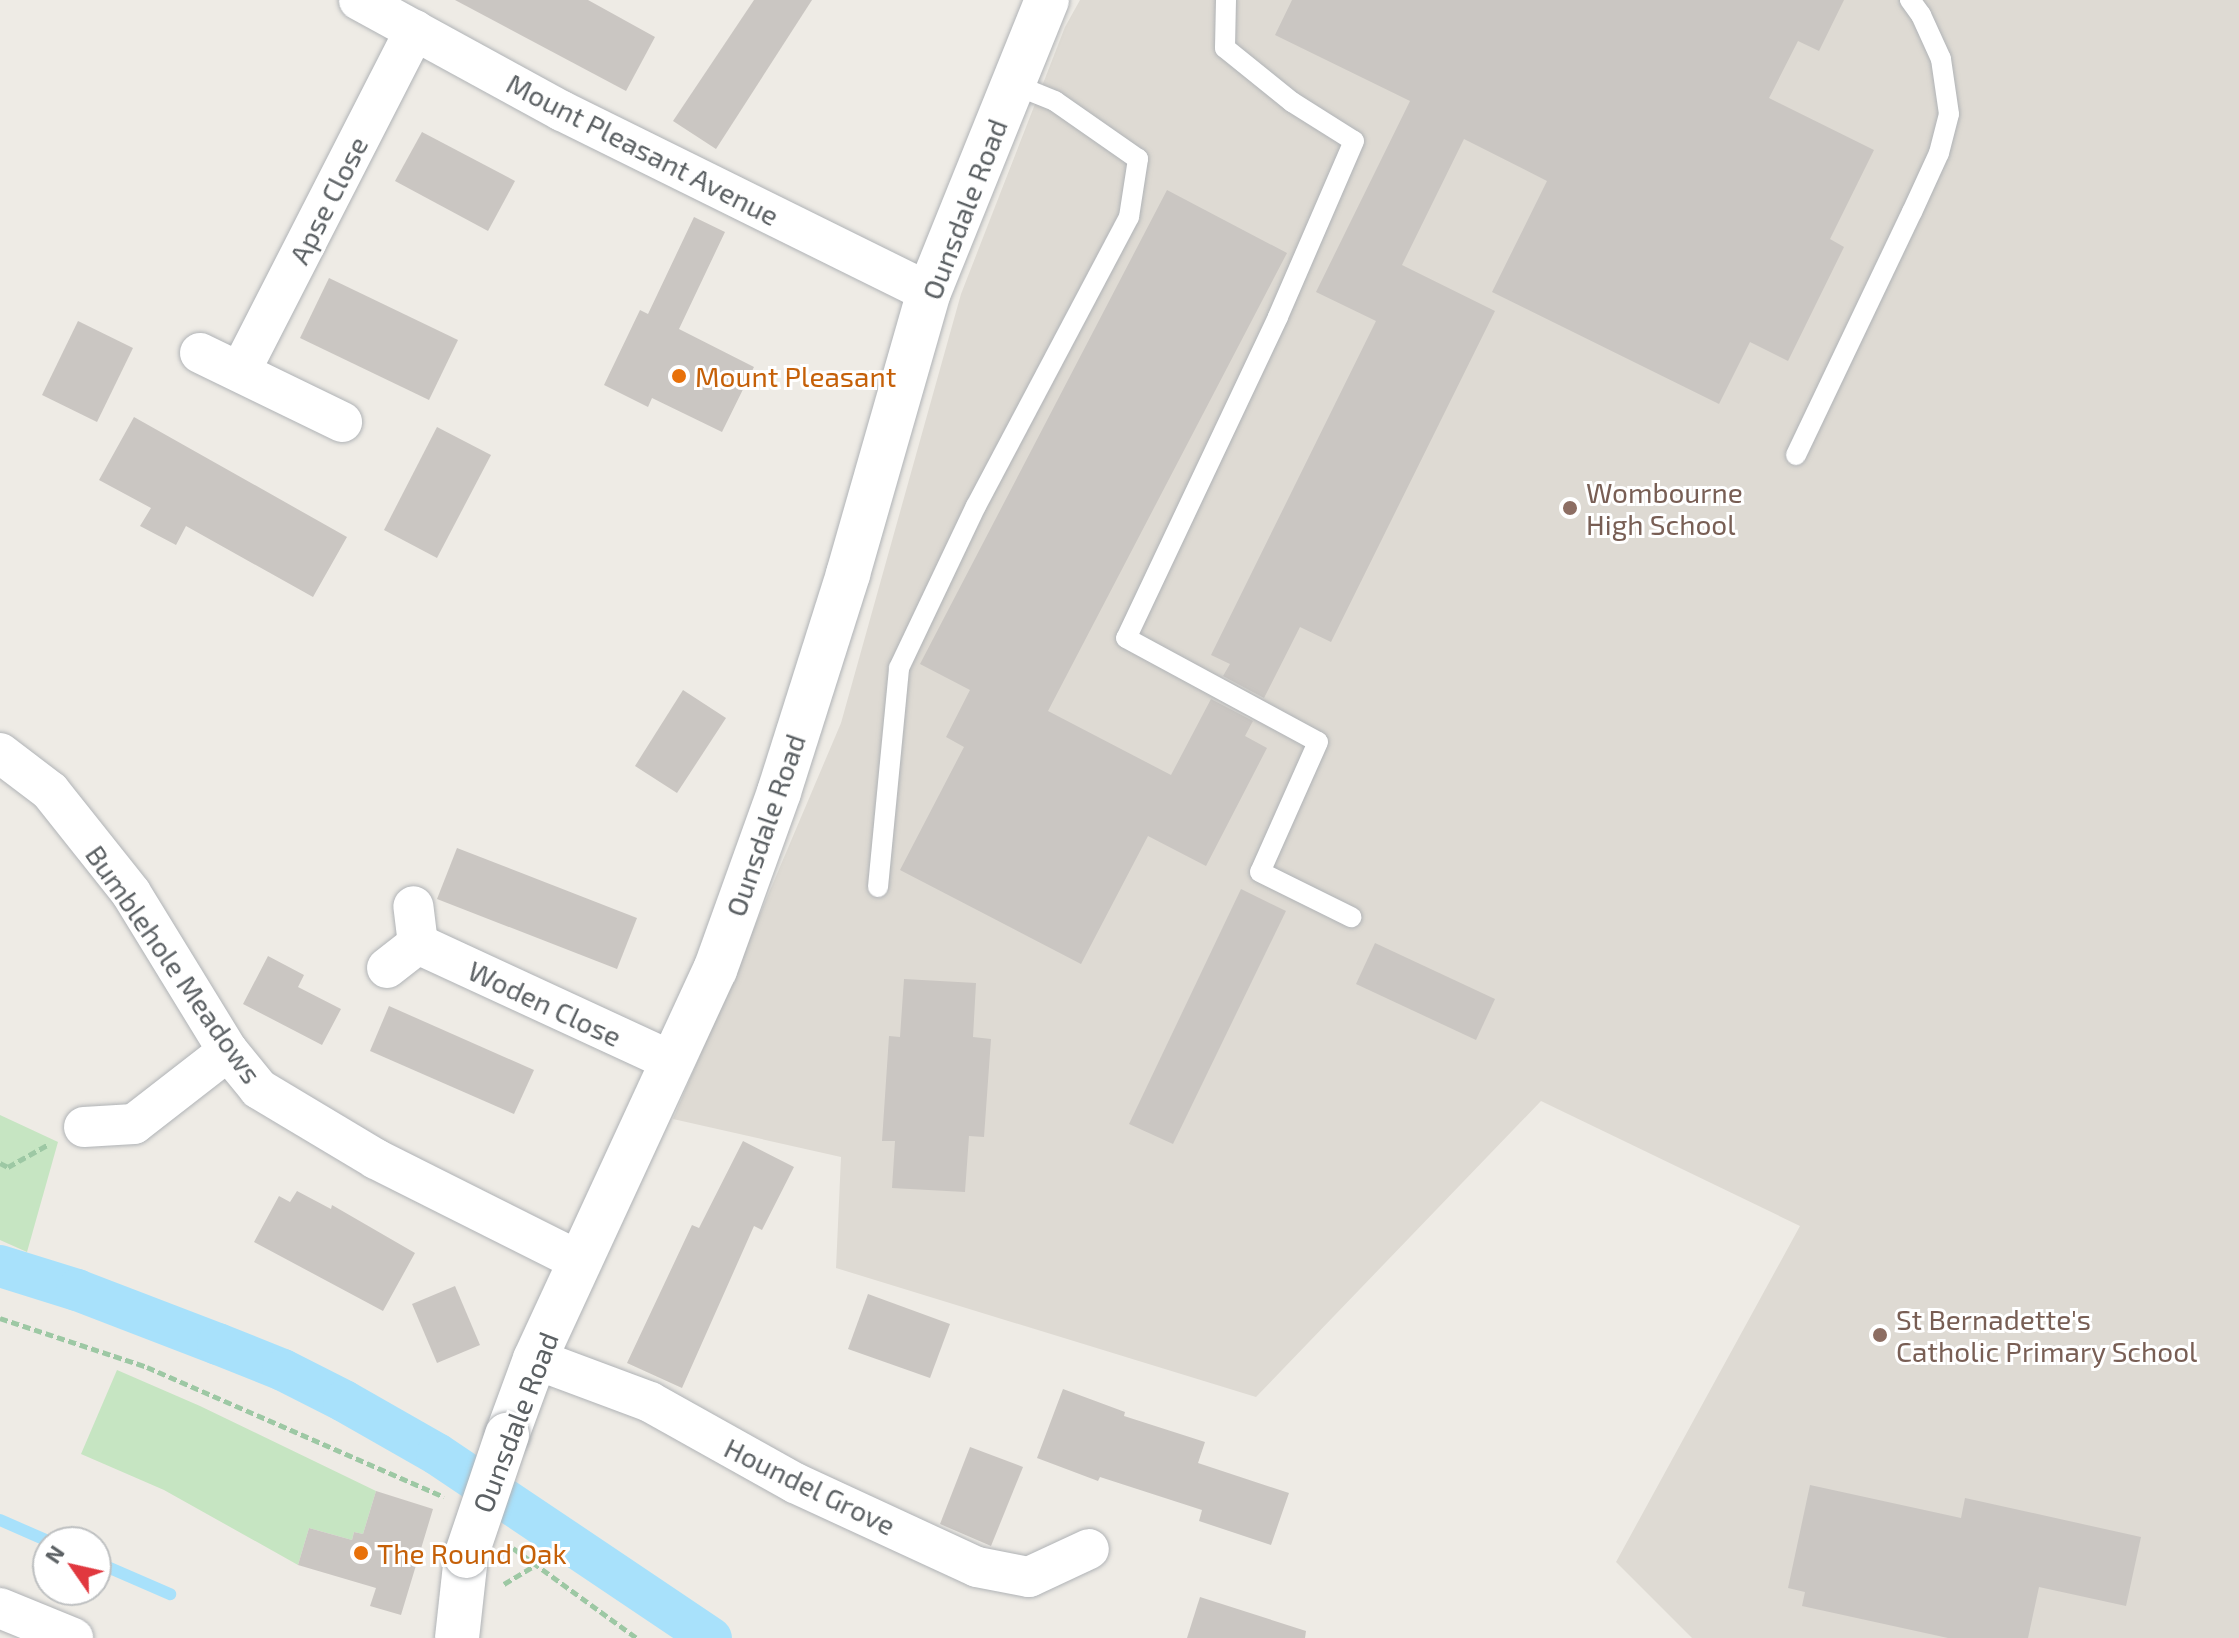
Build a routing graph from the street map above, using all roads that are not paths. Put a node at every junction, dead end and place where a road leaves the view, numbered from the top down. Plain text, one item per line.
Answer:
1 (359, 0) edge
2 (1047, 0) edge
3 (1226, 0) edge
4 (1910, 0) edge
5 (415, 30) junction
6 (1013, 84) junction
7 (929, 292) junction
8 (200, 353) dead end
9 (241, 370) junction
10 (342, 422) dead end
11 (1796, 455) dead end
12 (0, 753) edge
13 (878, 887) dead end
14 (1351, 917) dead end
15 (387, 968) dead end
16 (228, 1051) junction
17 (673, 1062) junction
18 (84, 1127) road end
19 (579, 1261) junction
20 (535, 1359) junction
21 (1089, 1549) dead end
22 (0, 1608) edge
23 (73, 1638) edge
24 (457, 1638) edge

1 - 5 street, Mount Pleasant Avenue
2 - 6 street, Ounsdale Road
3 - 14 lane
4 - 11 lane
5 - 7 street, Mount Pleasant Avenue
5 - 9 street, Apse Close
6 - 7 street, Ounsdale Road
6 - 13 lane
7 - 17 street, Ounsdale Road
8 - 9 street
9 - 10 street
12 - 16 street, Bumblehole Meadows
15 - 17 street, Woden Close
16 - 18 street
16 - 19 street, Bumblehole Meadows
17 - 19 street, Ounsdale Road
19 - 20 street, Ounsdale Road
20 - 21 street, Houndel Grove
20 - 24 street, Ounsdale Road, bridge
22 - 23 street

